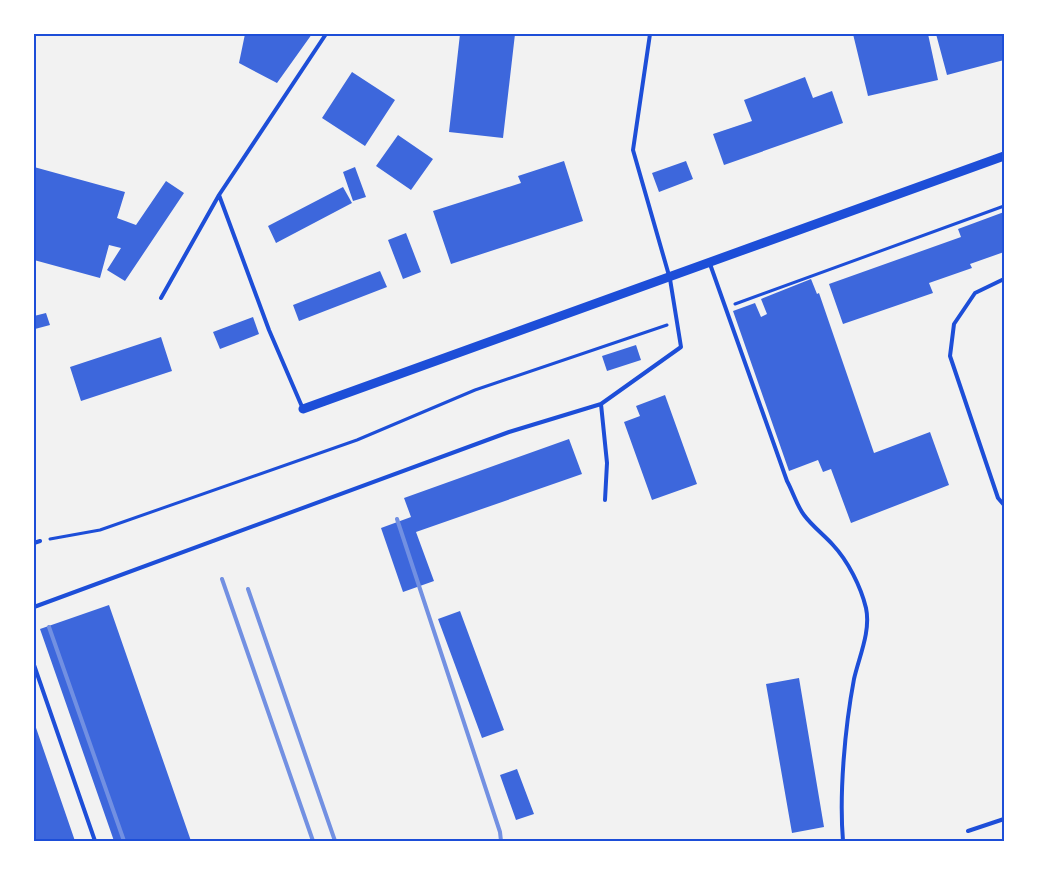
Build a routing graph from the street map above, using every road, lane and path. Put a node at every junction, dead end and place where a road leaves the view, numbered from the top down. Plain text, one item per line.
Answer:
1 (326, 34) edge
2 (650, 34) edge
3 (1004, 156) edge
4 (220, 194) junction
5 (1004, 206) edge
6 (710, 264) junction
7 (670, 279) junction
8 (1004, 279) edge
9 (161, 298) dead end
10 (726, 307) junction
11 (677, 322) junction
12 (601, 404) junction
13 (303, 409) joint
14 (605, 500) dead end
15 (1004, 505) edge
16 (40, 540) joint
17 (34, 543) edge
18 (34, 606) edge
19 (34, 666) edge
20 (1004, 818) edge
21 (968, 831) dead end
22 (95, 841) edge
23 (842, 841) edge

1 - 4 lane
2 - 7 lane
3 - 6 street
4 - 9 lane
4 - 13 lane
5 - 10 path
6 - 7 street
6 - 10 lane
7 - 11 lane
7 - 13 street
8 - 15 lane
10 - 23 lane
11 - 12 lane
11 - 16 path
12 - 14 lane
12 - 18 lane
16 - 17 lane
19 - 22 lane
20 - 21 lane

